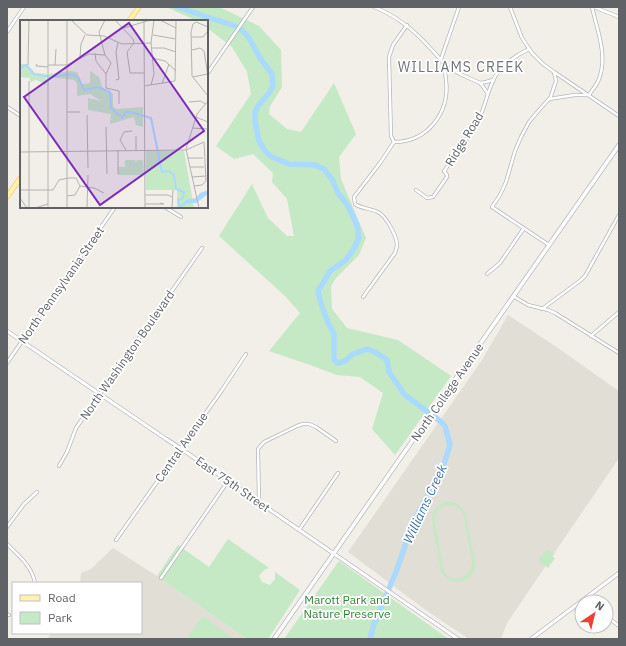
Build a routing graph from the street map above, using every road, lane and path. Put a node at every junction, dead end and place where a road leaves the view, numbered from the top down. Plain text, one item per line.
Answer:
1 (24, 7) edge
2 (138, 7) edge
3 (253, 7) edge
4 (374, 7) edge
5 (459, 7) edge
6 (510, 7) edge
7 (593, 7) edge
8 (619, 16) edge
9 (130, 20) edge
10 (406, 25) junction
11 (7, 32) edge
12 (529, 49) junction
13 (441, 59) junction
14 (444, 65) junction
15 (554, 72) junction
16 (208, 73) edge
17 (493, 80) junction
18 (480, 83) junction
19 (488, 95) junction
20 (589, 95) junction
21 (550, 99) junction
22 (7, 107) edge
23 (20, 115) edge
24 (619, 116) edge
25 (394, 142) junction
26 (619, 145) edge
27 (20, 178) edge
28 (416, 190) dead end
29 (7, 197) edge
30 (114, 208) edge
31 (167, 208) edge
32 (619, 215) edge
33 (181, 217) dead end
34 (524, 228) junction
35 (549, 245) junction
36 (202, 248) dead end
37 (488, 274) dead end
38 (513, 296) junction
39 (363, 297) dead end
40 (542, 309) junction
41 (619, 312) edge
42 (7, 331) edge
43 (591, 336) junction
44 (22, 341) junction
45 (619, 353) edge
46 (246, 354) dead end
47 (7, 363) edge
48 (101, 394) junction
49 (336, 441) dead end
50 (180, 448) junction
51 (59, 466) dead end
52 (338, 473) dead end
53 (228, 481) junction
54 (37, 492) dead end
55 (259, 502) junction
56 (7, 527) edge
57 (299, 530) junction
58 (116, 540) dead end
59 (7, 544) edge
60 (334, 553) junction
61 (619, 573) edge
62 (161, 578) dead end
63 (35, 582) edge
64 (592, 594) edge
65 (574, 607) edge
66 (274, 639) edge
67 (458, 639) edge
68 (531, 639) edge

1 - 11 street
2 - 9 main road
3 - 16 street
4 - 10 street
5 - 13 street
6 - 12 street
7 - 8 street
7 - 20 street
10 - 13 street
10 - 25 street
12 - 15 street
12 - 17 street, Ridge Road
13 - 14 street
14 - 18 street
14 - 25 street
15 - 20 street
15 - 21 street
17 - 18 street
17 - 19 street, Ridge Road
18 - 19 street
19 - 28 street, Ridge Road
20 - 21 street
20 - 24 street
21 - 34 street
22 - 23 street
25 - 39 street
26 - 35 main road, North College Avenue
27 - 29 main road
30 - 44 street, North Pennsylvania Street
31 - 33 street
32 - 40 street
34 - 35 street
34 - 37 street
35 - 38 main road, North College Avenue
36 - 48 street, North Washington Boulevard
38 - 40 street
38 - 60 main road, North College Avenue
40 - 43 street
41 - 43 street
42 - 44 street, East 75th Street
43 - 45 street
44 - 47 street, North Pennsylvania Street
44 - 48 street, East 75th Street
46 - 50 street, Central Avenue
48 - 50 street, East 75th Street
48 - 51 street, North Washington Boulevard
49 - 55 street
50 - 53 street, East 75th Street
50 - 58 street, Central Avenue
52 - 57 street
53 - 55 street, East 75th Street
53 - 62 street
54 - 56 street
55 - 57 street, East 75th Street
57 - 60 street, East 75th Street
59 - 63 street
60 - 66 main road, North College Avenue
60 - 67 street, East 75th Street
61 - 64 street
65 - 68 street

